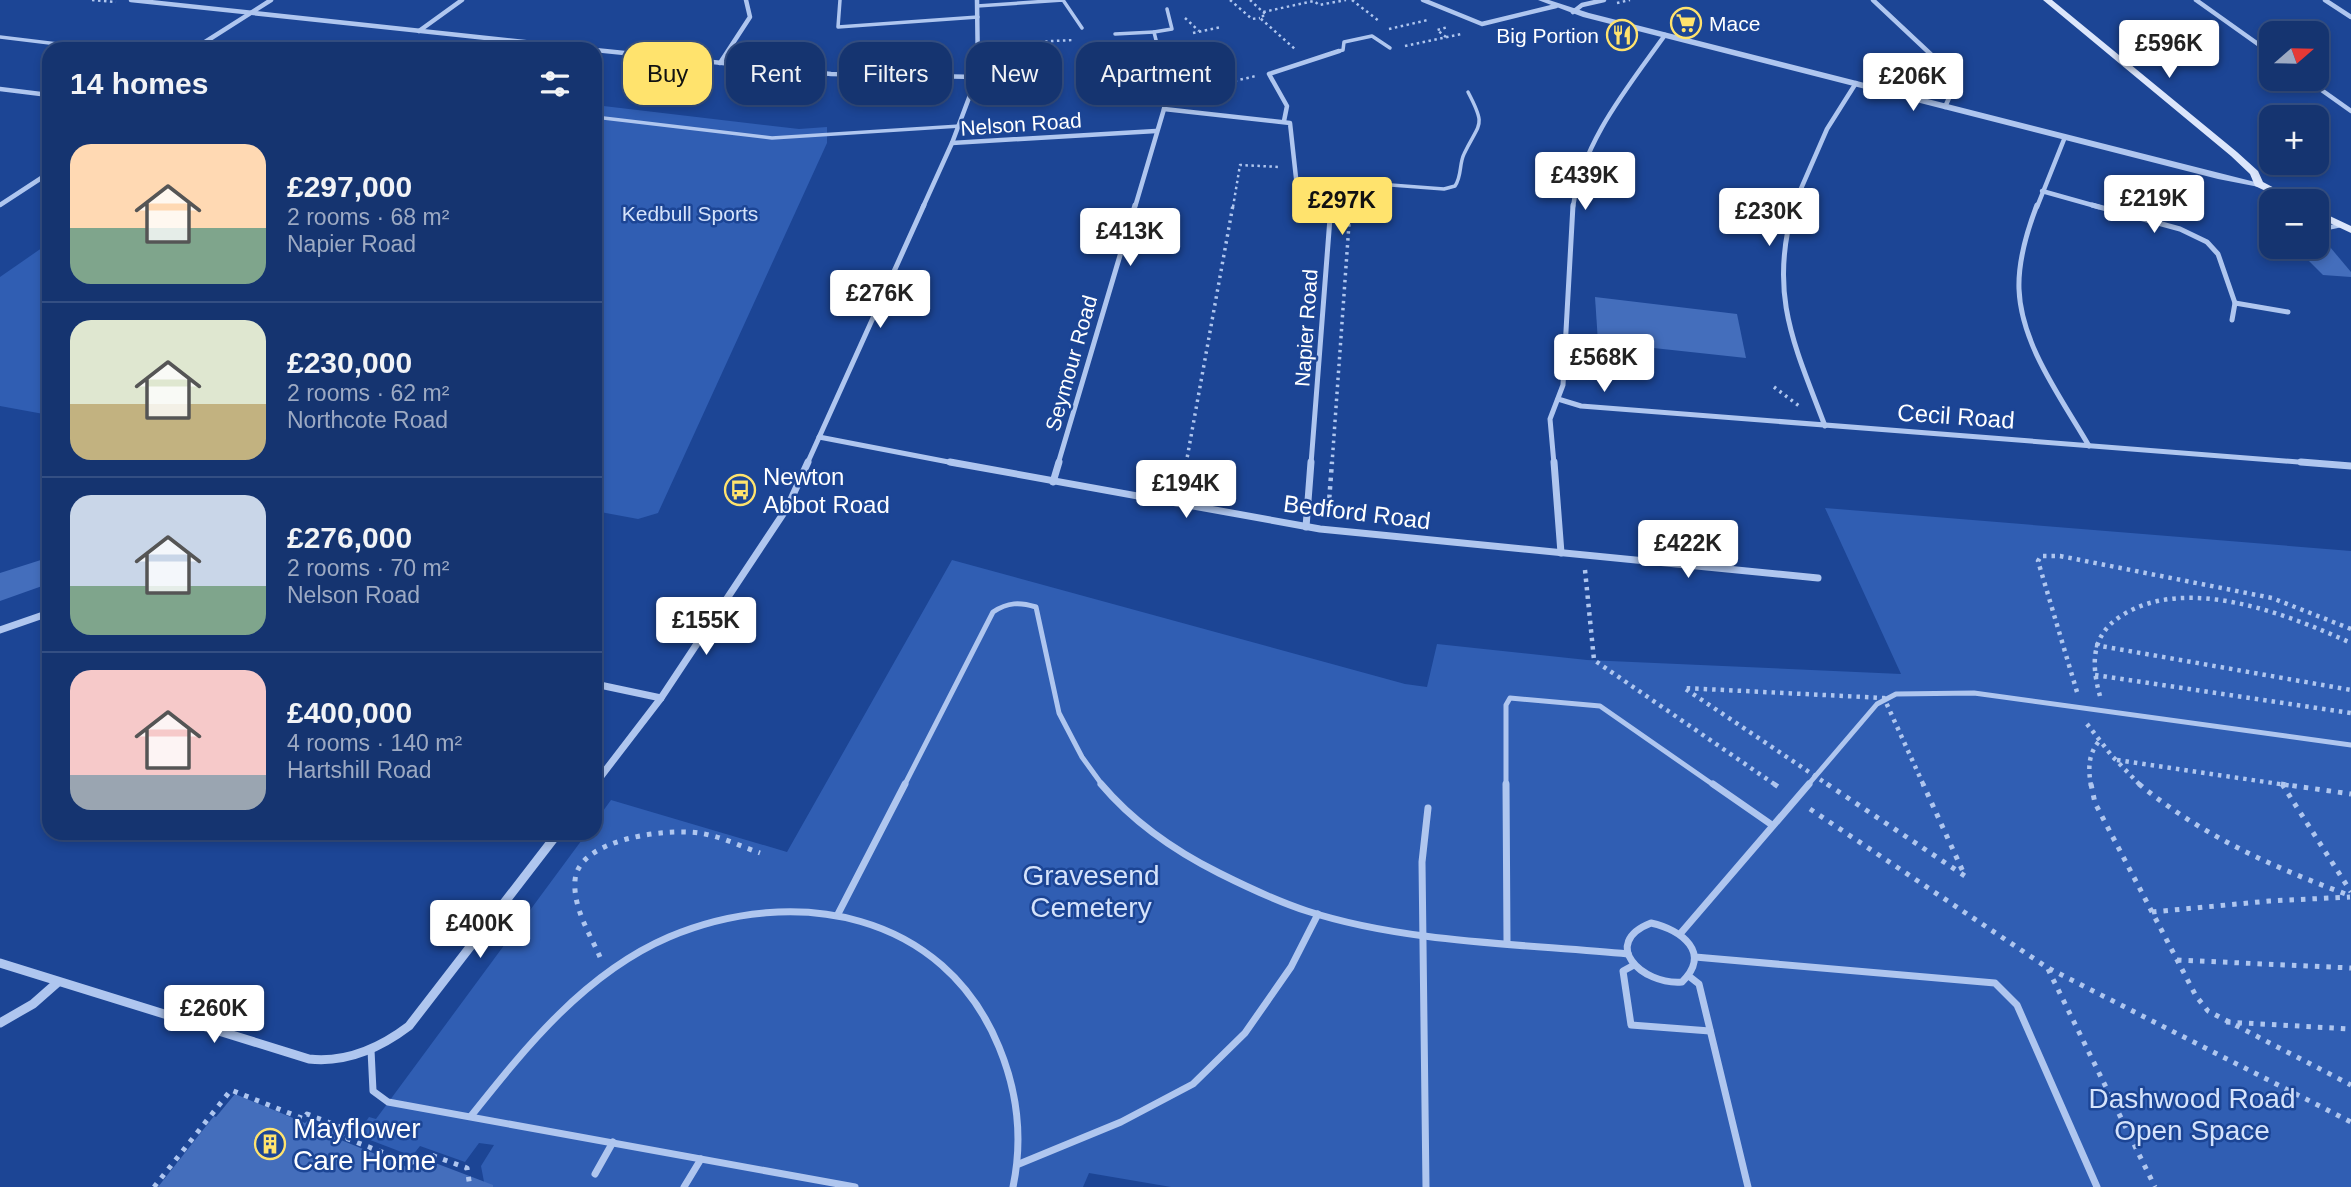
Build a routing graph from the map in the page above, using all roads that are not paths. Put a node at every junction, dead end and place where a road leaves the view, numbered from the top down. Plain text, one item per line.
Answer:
1 (131, 0) edge
2 (271, 0) edge
3 (462, 0) edge
4 (746, 0) edge
5 (840, 0) edge
6 (1423, 0) edge
7 (1542, 0) edge
8 (1604, 0) edge
9 (1872, 0) edge
10 (2047, 0) edge
11 (2196, 0) edge
12 (2325, 0) edge
13 (977, 3) edge
14 (1556, 6) junction
15 (1167, 9) dead end
16 (1573, 12) junction
17 (251, 13) junction
18 (2351, 17) edge
19 (978, 18) junction
20 (1083, 28) dead end
21 (419, 31) junction
22 (1154, 32) junction
23 (1115, 33) dead end
24 (1665, 35) junction
25 (0, 37) edge
26 (42, 42) edge
27 (205, 42) edge
28 (524, 42) edge
29 (978, 42) edge
30 (1156, 42) edge
31 (2259, 45) edge
32 (1390, 48) dead end
33 (602, 51) edge
34 (1339, 51) joint
35 (720, 63) junction
36 (966, 78) edge
37 (1856, 83) junction
38 (0, 89) edge
39 (2323, 91) edge
40 (1468, 92) dead end
41 (42, 95) edge
42 (967, 105) edge
43 (1164, 105) edge
44 (1945, 107) junction
45 (1164, 108) junction
46 (2351, 111) edge
47 (602, 118) edge
48 (1284, 121) junction
49 (960, 126) junction
50 (1156, 131) junction
51 (2065, 137) junction
52 (952, 143) junction
53 (42, 178) edge
54 (2259, 184) junction
55 (2269, 189) edge
56 (1332, 191) junction
57 (2042, 191) junction
58 (0, 205) edge
59 (2329, 219) edge
60 (2346, 228) edge
61 (2235, 303) junction
62 (2288, 312) dead end
63 (2232, 320) dead end
64 (1558, 399) junction
65 (1825, 426) junction
66 (819, 437) junction
67 (2089, 446) junction
68 (2351, 466) edge
69 (1053, 482) junction
70 (1306, 527) junction
71 (1561, 553) junction
72 (1818, 578) dead end
73 (42, 615) edge
74 (0, 630) edge
75 (602, 685) edge
76 (661, 698) junction
77 (2351, 745) edge
78 (602, 776) edge
79 (1428, 808) dead end
80 (1772, 825) junction
81 (553, 840) edge
82 (838, 914) junction
83 (1318, 914) junction
84 (1422, 932) junction
85 (1680, 933) junction
86 (1507, 941) junction
87 (1629, 954) junction
88 (1695, 957) junction
89 (0, 963) edge
90 (1634, 965) junction
91 (1690, 977) junction
92 (58, 982) junction
93 (0, 1023) edge
94 (1710, 1031) junction
95 (371, 1050) junction
96 (471, 1116) junction
97 (613, 1142) junction
98 (701, 1159) junction
99 (1018, 1164) junction
100 (595, 1174) dead end
101 (684, 1187) edge
102 (855, 1187) edge
103 (1013, 1187) edge
104 (1426, 1187) edge
105 (1748, 1187) edge
106 (2097, 1187) edge

1 - 17 street
2 - 17 street
3 - 21 street
4 - 35 street
5 - 19 lane
6 - 14 street
7 - 14 street
8 - 16 street
9 - 44 street
10 - 54 main road
11 - 31 street
12 - 18 street
13 - 19 street
13 - 20 lane
14 - 16 street
15 - 22 lane
16 - 24 street
17 - 21 street
17 - 27 street
19 - 29 street
21 - 28 street
22 - 23 lane
22 - 30 lane
24 - 37 street
24 - 64 street
25 - 26 lane
32 - 34 lane
33 - 35 street
34 - 48 street
35 - 36 street
37 - 44 street
37 - 65 street
38 - 41 street
39 - 46 street
40 - 56 lane
42 - 49 street
43 - 45 street, Seymour Road
44 - 51 street
45 - 48 street
45 - 50 street, Seymour Road
47 - 49 lane
48 - 56 street
49 - 52 street
50 - 52 street, Nelson Road
50 - 69 street, Seymour Road
51 - 54 street
51 - 57 street
52 - 66 street, Nelson Road
53 - 58 street
54 - 55 main road
56 - 70 street, Napier Road
57 - 61 street
57 - 67 street
59 - 60 main road
61 - 62 street
61 - 63 street
64 - 65 street, Cecil Road
64 - 71 street
65 - 67 street, Cecil Road
66 - 69 street, Bedford Road
66 - 76 street, Nelson Road
67 - 68 street, Cecil Road
69 - 70 street, Bedford Road
70 - 71 street, Bedford Road
71 - 72 street, Bedford Road
73 - 74 street
75 - 76 street
76 - 78 street, Nelson Road
77 - 80 lane
79 - 84 lane
80 - 85 lane
80 - 86 lane
81 - 95 street
82 - 83 lane
82 - 96 lane
82 - 99 lane
83 - 84 lane
83 - 99 lane
84 - 86 lane
84 - 104 lane
85 - 87 lane
85 - 88 lane
86 - 87 lane
87 - 90 lane
88 - 91 lane
88 - 106 lane
89 - 92 street
90 - 91 lane
90 - 94 lane
91 - 94 lane
92 - 93 street
92 - 95 street
94 - 105 lane
95 - 96 lane
96 - 97 lane
97 - 98 lane
97 - 100 lane
98 - 101 lane
98 - 102 lane
99 - 103 lane

